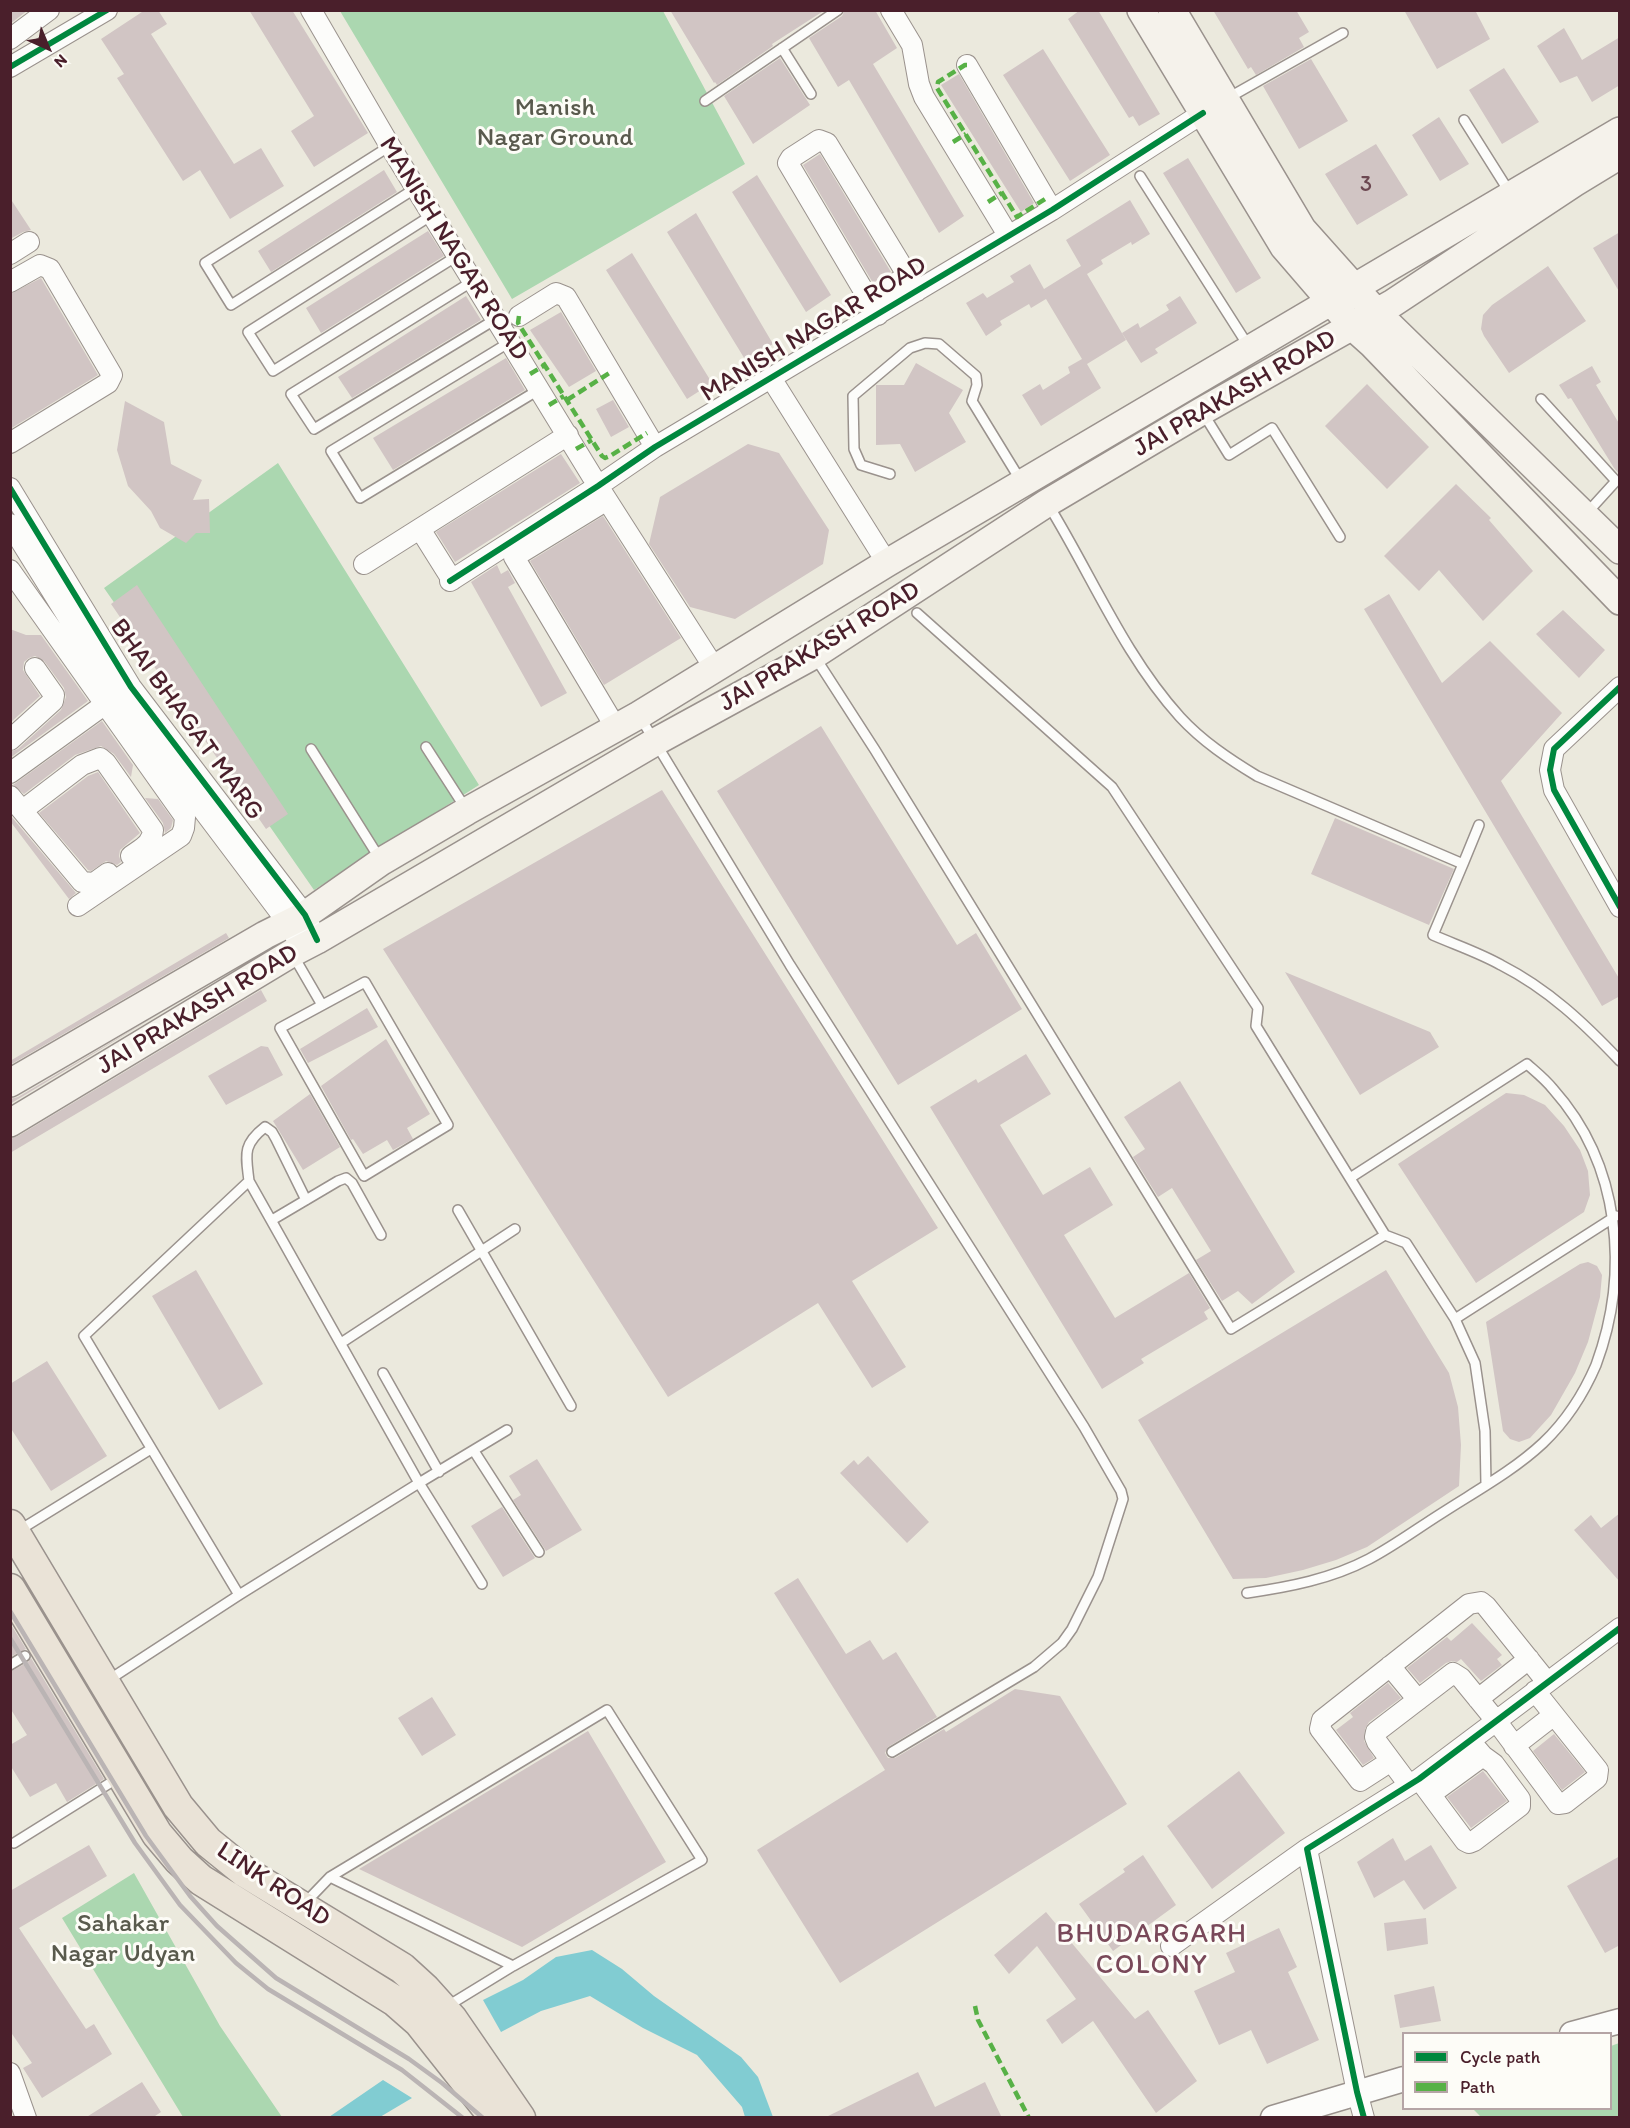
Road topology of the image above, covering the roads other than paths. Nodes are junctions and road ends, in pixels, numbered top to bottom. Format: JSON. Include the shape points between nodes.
{"nodes":[{"id":1,"x":49,"y":10,"type":"edge"},
{"id":2,"x":107,"y":10,"type":"edge"},
{"id":3,"x":311,"y":10,"type":"edge"},
{"id":4,"x":838,"y":10,"type":"edge"},
{"id":5,"x":891,"y":10,"type":"edge"},
{"id":6,"x":1141,"y":10,"type":"edge"},
{"id":7,"x":1172,"y":10,"type":"edge"},
{"id":8,"x":78,"y":17,"type":"edge"},
{"id":9,"x":1343,"y":33,"type":"dead end"},
{"id":10,"x":10,"y":39,"type":"edge"},
{"id":11,"x":782,"y":48,"type":"junction"},
{"id":12,"x":967,"y":65,"type":"dead end"},
{"id":13,"x":10,"y":67,"type":"edge"},
{"id":14,"x":811,"y":94,"type":"dead end"},
{"id":15,"x":705,"y":101,"type":"dead end"},
{"id":16,"x":1214,"y":106,"type":"junction"},
{"id":17,"x":1464,"y":120,"type":"dead end"},
{"id":18,"x":1620,"y":131,"type":"edge"},
{"id":19,"x":390,"y":146,"type":"junction"},
{"id":20,"x":1620,"y":155,"type":"edge"},
{"id":21,"x":1140,"y":176,"type":"dead end"},
{"id":22,"x":416,"y":188,"type":"junction"},
{"id":23,"x":1511,"y":195,"type":"junction"},
{"id":24,"x":1052,"y":210,"type":"junction"},
{"id":25,"x":432,"y":215,"type":"junction"},
{"id":26,"x":1008,"y":235,"type":"junction"},
{"id":27,"x":29,"y":242,"type":"dead end"},
{"id":28,"x":10,"y":254,"type":"edge"},
{"id":29,"x":457,"y":256,"type":"junction"},
{"id":30,"x":472,"y":281,"type":"junction"},
{"id":31,"x":10,"y":282,"type":"edge"},
{"id":32,"x":912,"y":284,"type":"junction"},
{"id":33,"x":1355,"y":287,"type":"junction"},
{"id":34,"x":1332,"y":302,"type":"junction"},
{"id":35,"x":873,"y":307,"type":"junction"},
{"id":36,"x":1377,"y":313,"type":"junction"},
{"id":37,"x":519,"y":316,"type":"dead end"},
{"id":38,"x":496,"y":319,"type":"junction"},
{"id":39,"x":1353,"y":327,"type":"junction"},
{"id":40,"x":511,"y":342,"type":"junction"},
{"id":41,"x":1250,"y":350,"type":"junction"},
{"id":42,"x":771,"y":378,"type":"junction"},
{"id":43,"x":540,"y":389,"type":"junction"},
{"id":44,"x":1541,"y":399,"type":"dead end"},
{"id":45,"x":1202,"y":411,"type":"junction"},
{"id":46,"x":567,"y":435,"type":"junction"},
{"id":47,"x":10,"y":443,"type":"edge"},
{"id":48,"x":656,"y":447,"type":"junction"},
{"id":49,"x":890,"y":474,"type":"dead end"},
{"id":50,"x":1023,"y":483,"type":"junction"},
{"id":51,"x":578,"y":491,"type":"dead end"},
{"id":52,"x":603,"y":493,"type":"junction"},
{"id":53,"x":13,"y":498,"type":"edge"},
{"id":54,"x":1047,"y":503,"type":"junction"},
{"id":55,"x":1584,"y":516,"type":"junction"},
{"id":56,"x":10,"y":524,"type":"edge"},
{"id":57,"x":530,"y":526,"type":"junction"},
{"id":58,"x":420,"y":528,"type":"junction"},
{"id":59,"x":1340,"y":537,"type":"dead end"},
{"id":60,"x":1620,"y":550,"type":"edge"},
{"id":61,"x":887,"y":563,"type":"junction"},
{"id":62,"x":364,"y":564,"type":"dead end"},
{"id":63,"x":10,"y":570,"type":"edge"},
{"id":64,"x":1620,"y":601,"type":"edge"},
{"id":65,"x":917,"y":613,"type":"dead end"},
{"id":66,"x":814,"y":655,"type":"junction"},
{"id":67,"x":35,"y":668,"type":"dead end"},
{"id":68,"x":715,"y":669,"type":"junction"},
{"id":69,"x":1620,"y":687,"type":"edge"},
{"id":70,"x":118,"y":695,"type":"junction"},
{"id":71,"x":628,"y":722,"type":"junction"},
{"id":72,"x":10,"y":740,"type":"edge"},
{"id":73,"x":656,"y":742,"type":"junction"},
{"id":74,"x":426,"y":747,"type":"dead end"},
{"id":75,"x":311,"y":749,"type":"dead end"},
{"id":76,"x":10,"y":773,"type":"edge"},
{"id":77,"x":17,"y":803,"type":"edge"},
{"id":78,"x":467,"y":811,"type":"junction"},
{"id":79,"x":1479,"y":825,"type":"dead end"},
{"id":80,"x":382,"y":861,"type":"junction"},
{"id":81,"x":1464,"y":864,"type":"junction"},
{"id":82,"x":78,"y":906,"type":"dead end"},
{"id":83,"x":1620,"y":907,"type":"edge"},
{"id":84,"x":297,"y":919,"type":"junction"},
{"id":85,"x":304,"y":947,"type":"junction"},
{"id":86,"x":322,"y":1005,"type":"junction"},
{"id":87,"x":1620,"y":1061,"type":"edge"},
{"id":88,"x":10,"y":1083,"type":"edge"},
{"id":89,"x":10,"y":1123,"type":"edge"},
{"id":90,"x":1350,"y":1178,"type":"junction"},
{"id":91,"x":249,"y":1181,"type":"junction"},
{"id":92,"x":306,"y":1200,"type":"junction"},
{"id":93,"x":458,"y":1210,"type":"dead end"},
{"id":94,"x":1616,"y":1216,"type":"junction"},
{"id":95,"x":272,"y":1221,"type":"junction"},
{"id":96,"x":516,"y":1229,"type":"dead end"},
{"id":97,"x":381,"y":1235,"type":"dead end"},
{"id":98,"x":1385,"y":1235,"type":"junction"},
{"id":99,"x":482,"y":1251,"type":"junction"},
{"id":100,"x":1455,"y":1319,"type":"junction"},
{"id":101,"x":341,"y":1343,"type":"junction"},
{"id":102,"x":383,"y":1372,"type":"dead end"},
{"id":103,"x":572,"y":1406,"type":"dead end"},
{"id":104,"x":507,"y":1430,"type":"dead end"},
{"id":105,"x":151,"y":1449,"type":"junction"},
{"id":106,"x":474,"y":1451,"type":"junction"},
{"id":107,"x":439,"y":1472,"type":"junction"},
{"id":108,"x":420,"y":1483,"type":"junction"},
{"id":109,"x":1486,"y":1485,"type":"junction"},
{"id":110,"x":13,"y":1529,"type":"edge"},
{"id":111,"x":539,"y":1552,"type":"dead end"},
{"id":112,"x":482,"y":1584,"type":"dead end"},
{"id":113,"x":10,"y":1589,"type":"edge"},
{"id":114,"x":1247,"y":1593,"type":"dead end"},
{"id":115,"x":239,"y":1595,"type":"junction"},
{"id":116,"x":1620,"y":1628,"type":"edge"},
{"id":117,"x":25,"y":1656,"type":"dead end"},
{"id":118,"x":1529,"y":1659,"type":"junction"},
{"id":119,"x":10,"y":1665,"type":"edge"},
{"id":120,"x":1390,"y":1666,"type":"junction"},
{"id":121,"x":105,"y":1682,"type":"junction"},
{"id":122,"x":1541,"y":1687,"type":"junction"},
{"id":123,"x":1478,"y":1699,"type":"junction"},
{"id":124,"x":1418,"y":1700,"type":"junction"},
{"id":125,"x":1554,"y":1715,"type":"junction"},
{"id":126,"x":1497,"y":1722,"type":"junction"},
{"id":127,"x":1514,"y":1746,"type":"junction"},
{"id":128,"x":1477,"y":1749,"type":"junction"},
{"id":129,"x":892,"y":1752,"type":"dead end"},
{"id":130,"x":1390,"y":1761,"type":"junction"},
{"id":131,"x":122,"y":1776,"type":"junction"},
{"id":132,"x":1420,"y":1786,"type":"junction"},
{"id":133,"x":14,"y":1844,"type":"dead end"},
{"id":134,"x":1307,"y":1849,"type":"junction"},
{"id":135,"x":330,"y":1877,"type":"junction"},
{"id":136,"x":302,"y":1907,"type":"junction"},
{"id":137,"x":1171,"y":1946,"type":"dead end"},
{"id":138,"x":513,"y":1966,"type":"junction"},
{"id":139,"x":444,"y":2008,"type":"junction"},
{"id":140,"x":1620,"y":2020,"type":"edge"},
{"id":141,"x":1579,"y":2032,"type":"edge"},
{"id":142,"x":10,"y":2073,"type":"edge"},
{"id":143,"x":1402,"y":2080,"type":"edge"},
{"id":144,"x":1357,"y":2092,"type":"junction"},
{"id":145,"x":26,"y":2118,"type":"edge"},
{"id":146,"x":495,"y":2118,"type":"edge"},
{"id":147,"x":520,"y":2118,"type":"edge"},
{"id":148,"x":1273,"y":2118,"type":"edge"},
{"id":149,"x":1364,"y":2118,"type":"edge"}],
"edges":[{"from":1,"to":10,"type":"street"},
{"from":2,"to":8,"type":"street"},
{"from":3,"to":19,"type":"street","name":"MANISH NAGAR ROAD"},
{"from":4,"to":11,"type":"lane"},
{"from":5,"to":26,"type":"street","via":[[912,45],[924,97]]},
{"from":6,"to":16,"type":"main road"},
{"from":7,"to":16,"type":"main road"},
{"from":8,"to":13,"type":"street"},
{"from":9,"to":16,"type":"lane"},
{"from":11,"to":14,"type":"lane"},
{"from":11,"to":15,"type":"lane"},
{"from":12,"to":24,"type":"street"},
{"from":16,"to":24,"type":"street","name":"MANISH NAGAR ROAD"},
{"from":16,"to":33,"type":"main road","via":[[1302,229]]},
{"from":16,"to":34,"type":"main road","via":[[1284,247]]},
{"from":17,"to":23,"type":"lane"},
{"from":18,"to":23,"type":"main road","name":"JAI PRAKASH ROAD"},
{"from":19,"to":22,"type":"street","name":"MANISH NAGAR ROAD"},
{"from":19,"to":22,"type":"lane","via":[[205,263],[231,305]]},
{"from":20,"to":36,"type":"main road","name":"JAI PRAKASH ROAD"},
{"from":21,"to":41,"type":"lane"},
{"from":22,"to":25,"type":"street","name":"MANISH NAGAR ROAD"},
{"from":23,"to":33,"type":"main road","name":"JAI PRAKASH ROAD"},
{"from":24,"to":26,"type":"street","name":"MANISH NAGAR ROAD"},
{"from":25,"to":29,"type":"street","name":"MANISH NAGAR ROAD"},
{"from":25,"to":29,"type":"lane","via":[[248,332],[273,371]]},
{"from":26,"to":32,"type":"street","name":"MANISH NAGAR ROAD"},
{"from":27,"to":28,"type":"street"},
{"from":29,"to":30,"type":"street","name":"MANISH NAGAR ROAD"},
{"from":30,"to":38,"type":"street","name":"MANISH NAGAR ROAD"},
{"from":30,"to":38,"type":"lane","via":[[291,394],[314,429]]},
{"from":31,"to":47,"type":"street","via":[[40,265],[50,269],[112,375],[108,383]]},
{"from":32,"to":35,"type":"street","name":"MANISH NAGAR ROAD"},
{"from":32,"to":35,"type":"street","via":[[827,143],[819,140],[788,163]]},
{"from":33,"to":34,"type":"main road","name":"JAI PRAKASH ROAD"},
{"from":33,"to":36,"type":"main road"},
{"from":34,"to":39,"type":"main road"},
{"from":34,"to":41,"type":"main road","name":"JAI PRAKASH ROAD"},
{"from":35,"to":42,"type":"street","name":"MANISH NAGAR ROAD"},
{"from":36,"to":39,"type":"main road","name":"JAI PRAKASH ROAD"},
{"from":36,"to":55,"type":"main road"},
{"from":37,"to":48,"type":"street","via":[[556,293],[566,297]]},
{"from":38,"to":40,"type":"street","name":"MANISH NAGAR ROAD"},
{"from":39,"to":45,"type":"main road","name":"JAI PRAKASH ROAD"},
{"from":39,"to":64,"type":"main road"},
{"from":40,"to":43,"type":"street","name":"MANISH NAGAR ROAD"},
{"from":40,"to":43,"type":"lane","via":[[331,451],[360,498]]},
{"from":41,"to":50,"type":"main road","name":"JAI PRAKASH ROAD"},
{"from":42,"to":48,"type":"street","name":"MANISH NAGAR ROAD"},
{"from":42,"to":61,"type":"street","name":"MANISH NAGAR ROAD"},
{"from":43,"to":46,"type":"street","name":"MANISH NAGAR ROAD"},
{"from":44,"to":55,"type":"lane","via":[[1616,481]]},
{"from":45,"to":54,"type":"main road","name":"JAI PRAKASH ROAD"},
{"from":45,"to":59,"type":"lane","via":[[1228,455],[1272,428]]},
{"from":46,"to":52,"type":"street","name":"MANISH NAGAR ROAD"},
{"from":46,"to":58,"type":"street"},
{"from":48,"to":52,"type":"street","name":"MANISH NAGAR ROAD"},
{"from":49,"to":50,"type":"lane","via":[[861,465],[854,449],[853,396],[910,348],[925,343],[939,344],[976,376],[972,401]]},
{"from":50,"to":61,"type":"main road","name":"JAI PRAKASH ROAD"},
{"from":51,"to":57,"type":"street"},
{"from":52,"to":57,"type":"street"},
{"from":52,"to":68,"type":"street","name":"MANISH NAGAR ROAD"},
{"from":52,"to":71,"type":"street","via":[[514,557]]},
{"from":53,"to":70,"type":"street","name":"BHAI BHAGAT MARG"},
{"from":54,"to":66,"type":"main road","name":"JAI PRAKASH ROAD"},
{"from":54,"to":81,"type":"lane","via":[[1137,660],[1181,718],[1201,737],[1257,776]]},
{"from":55,"to":60,"type":"main road"},
{"from":56,"to":70,"type":"street"},
{"from":57,"to":58,"type":"street","via":[[450,578]]},
{"from":58,"to":62,"type":"street"},
{"from":61,"to":68,"type":"main road","name":"JAI PRAKASH ROAD"},
{"from":63,"to":70,"type":"street"},
{"from":65,"to":90,"type":"lane","via":[[1112,787],[1258,1008],[1256,1026]]},
{"from":66,"to":73,"type":"main road","name":"JAI PRAKASH ROAD"},
{"from":66,"to":98,"type":"lane","via":[[1230,1329]]},
{"from":67,"to":72,"type":"street","via":[[54,695],[53,701]]},
{"from":68,"to":71,"type":"main road","name":"JAI PRAKASH ROAD"},
{"from":69,"to":83,"type":"street","via":[[1554,749],[1550,770],[1554,790]]},
{"from":70,"to":76,"type":"street"},
{"from":70,"to":82,"type":"street","via":[[185,818],[184,828],[181,836]]},
{"from":70,"to":84,"type":"street"},
{"from":71,"to":73,"type":"lane"},
{"from":71,"to":78,"type":"main road","name":"JAI PRAKASH ROAD"},
{"from":73,"to":85,"type":"main road","name":"JAI PRAKASH ROAD"},
{"from":73,"to":129,"type":"lane","via":[[790,965],[1084,1427],[1124,1499],[1098,1577],[1062,1643],[1034,1667]]},
{"from":74,"to":78,"type":"lane"},
{"from":75,"to":80,"type":"lane"},
{"from":77,"to":77,"type":"street","via":[[82,882],[88,884],[152,838],[153,830],[100,758]]},
{"from":78,"to":80,"type":"main road","name":"JAI PRAKASH ROAD"},
{"from":79,"to":81,"type":"lane"},
{"from":80,"to":84,"type":"main road","name":"JAI PRAKASH ROAD"},
{"from":81,"to":87,"type":"lane","via":[[1433,935],[1530,981],[1582,1022]]},
{"from":84,"to":85,"type":"street"},
{"from":84,"to":88,"type":"main road","name":"JAI PRAKASH ROAD"},
{"from":85,"to":86,"type":"lane"},
{"from":85,"to":89,"type":"main road","name":"JAI PRAKASH ROAD"},
{"from":86,"to":86,"type":"lane","via":[[280,1028],[364,1176],[448,1125],[365,982]]},
{"from":90,"to":94,"type":"lane","via":[[1527,1064],[1553,1088],[1590,1141]]},
{"from":90,"to":98,"type":"lane"},
{"from":91,"to":92,"type":"lane","via":[[245,1153],[248,1144],[265,1128],[276,1139]]},
{"from":91,"to":95,"type":"lane"},
{"from":91,"to":105,"type":"lane","via":[[84,1336]]},
{"from":92,"to":95,"type":"lane"},
{"from":92,"to":97,"type":"lane","via":[[346,1178]]},
{"from":93,"to":99,"type":"lane"},
{"from":94,"to":100,"type":"lane"},
{"from":94,"to":109,"type":"lane","via":[[1619,1276],[1612,1317],[1588,1383],[1543,1443]]},
{"from":95,"to":101,"type":"lane"},
{"from":96,"to":99,"type":"lane"},
{"from":98,"to":100,"type":"lane","via":[[1406,1243]]},
{"from":99,"to":101,"type":"lane"},
{"from":99,"to":103,"type":"lane"},
{"from":100,"to":109,"type":"lane","via":[[1475,1363],[1485,1431]]},
{"from":101,"to":108,"type":"lane"},
{"from":102,"to":107,"type":"lane"},
{"from":104,"to":106,"type":"lane"},
{"from":105,"to":110,"type":"lane"},
{"from":105,"to":115,"type":"lane"},
{"from":106,"to":107,"type":"lane"},
{"from":106,"to":111,"type":"lane"},
{"from":107,"to":108,"type":"lane"},
{"from":108,"to":112,"type":"lane"},
{"from":108,"to":115,"type":"lane"},
{"from":109,"to":114,"type":"lane","via":[[1369,1559],[1291,1587]]},
{"from":110,"to":121,"type":"main road","name":"LINK ROAD"},
{"from":113,"to":131,"type":"main road","name":"LINK ROAD"},
{"from":115,"to":121,"type":"lane"},
{"from":116,"to":122,"type":"street"},
{"from":117,"to":119,"type":"lane"},
{"from":118,"to":120,"type":"street","via":[[1486,1606],[1474,1602]]},
{"from":118,"to":122,"type":"street"},
{"from":118,"to":123,"type":"street"},
{"from":120,"to":124,"type":"street"},
{"from":120,"to":130,"type":"street","via":[[1319,1725],[1360,1781]]},
{"from":121,"to":136,"type":"main road","name":"LINK ROAD","via":[[178,1806],[208,1842],[245,1872]]},
{"from":122,"to":125,"type":"street"},
{"from":122,"to":126,"type":"street"},
{"from":123,"to":124,"type":"street","via":[[1453,1673]]},
{"from":123,"to":126,"type":"street"},
{"from":124,"to":130,"type":"street","via":[[1376,1732],[1374,1737]]},
{"from":125,"to":127,"type":"street"},
{"from":125,"to":127,"type":"street","via":[[1598,1770],[1597,1778],[1565,1803],[1558,1804]]},
{"from":126,"to":127,"type":"street"},
{"from":126,"to":128,"type":"street"},
{"from":128,"to":132,"type":"street"},
{"from":128,"to":132,"type":"street","via":[[1494,1764],[1521,1803],[1474,1841],[1465,1841]]},
{"from":130,"to":132,"type":"street"},
{"from":131,"to":133,"type":"lane"},
{"from":131,"to":146,"type":"main road","name":"LINK ROAD","via":[[157,1834],[179,1860],[220,1893],[395,2001],[418,2022]]},
{"from":132,"to":134,"type":"street"},
{"from":134,"to":137,"type":"street"},
{"from":134,"to":144,"type":"street"},
{"from":135,"to":136,"type":"lane"},
{"from":135,"to":138,"type":"lane"},
{"from":135,"to":138,"type":"lane","via":[[607,1710],[702,1860]]},
{"from":136,"to":139,"type":"main road","name":"LINK ROAD","via":[[402,1968]]},
{"from":138,"to":139,"type":"lane"},
{"from":139,"to":147,"type":"main road","name":"LINK ROAD"},
{"from":140,"to":141,"type":"street"},
{"from":142,"to":145,"type":"street"},
{"from":143,"to":144,"type":"street"},
{"from":144,"to":148,"type":"street"},
{"from":144,"to":149,"type":"street"}]}
